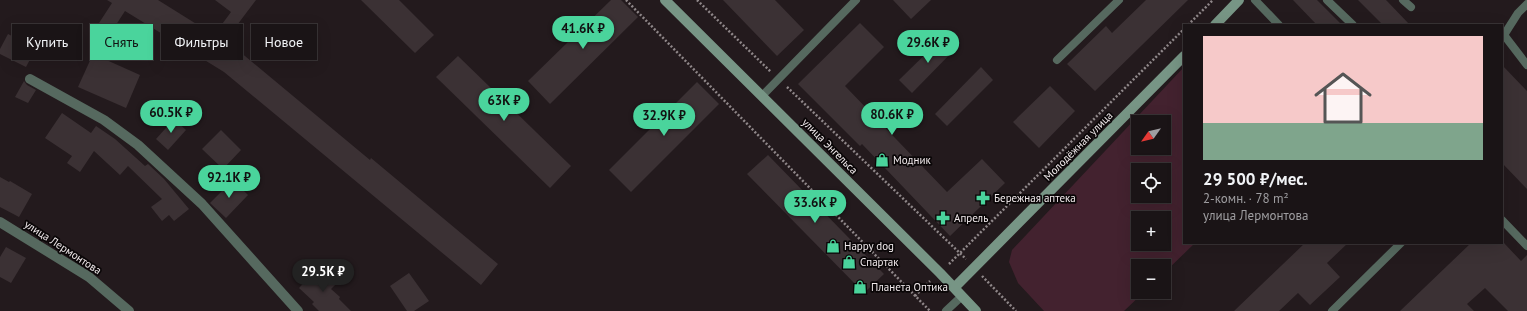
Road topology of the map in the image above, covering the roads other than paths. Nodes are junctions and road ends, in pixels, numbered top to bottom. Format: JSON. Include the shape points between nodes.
{"nodes":[{"id":1,"x":665,"y":0,"type":"edge"},
{"id":2,"x":856,"y":0,"type":"edge"},
{"id":3,"x":1119,"y":0,"type":"edge"},
{"id":4,"x":1240,"y":0,"type":"edge"},
{"id":5,"x":1255,"y":0,"type":"edge"},
{"id":6,"x":1327,"y":0,"type":"edge"},
{"id":7,"x":1403,"y":0,"type":"edge"},
{"id":8,"x":1527,"y":4,"type":"edge"},
{"id":9,"x":1411,"y":7,"type":"dead end"},
{"id":10,"x":1216,"y":24,"type":"edge"},
{"id":11,"x":1278,"y":24,"type":"edge"},
{"id":12,"x":1352,"y":24,"type":"edge"},
{"id":13,"x":1183,"y":57,"type":"edge"},
{"id":14,"x":1057,"y":60,"type":"dead end"},
{"id":15,"x":1527,"y":65,"type":"edge"},
{"id":16,"x":30,"y":78,"type":"dead end"},
{"id":17,"x":762,"y":96,"type":"junction"},
{"id":18,"x":1503,"y":221,"type":"edge"},
{"id":19,"x":0,"y":222,"type":"edge"},
{"id":20,"x":1400,"y":244,"type":"edge"},
{"id":21,"x":1527,"y":246,"type":"edge"},
{"id":22,"x":955,"y":288,"type":"junction"},
{"id":23,"x":962,"y":296,"type":"junction"},
{"id":24,"x":129,"y":311,"type":"edge"},
{"id":25,"x":298,"y":311,"type":"edge"},
{"id":26,"x":946,"y":311,"type":"edge"},
{"id":27,"x":976,"y":311,"type":"edge"},
{"id":28,"x":1332,"y":311,"type":"edge"}],
"edges":[{"from":1,"to":17,"type":"main road","name":"улица Энгельса"},
{"from":2,"to":17,"type":"lane"},
{"from":3,"to":14,"type":"lane"},
{"from":4,"to":10,"type":"main road"},
{"from":5,"to":11,"type":"lane"},
{"from":6,"to":12,"type":"lane"},
{"from":7,"to":9,"type":"lane"},
{"from":8,"to":15,"type":"lane","via":[[1504,35]]},
{"from":13,"to":22,"type":"main road","name":"Молодёжная улица"},
{"from":16,"to":25,"type":"street","via":[[104,120],[138,145],[202,204]]},
{"from":17,"to":22,"type":"main road","name":"улица Энгельса"},
{"from":18,"to":21,"type":"lane"},
{"from":19,"to":24,"type":"street","name":"улица Лермонтова","via":[[89,277]]},
{"from":20,"to":28,"type":"lane"},
{"from":22,"to":23,"type":"main road","name":"улица Энгельса"},
{"from":23,"to":26,"type":"lane"},
{"from":23,"to":27,"type":"main road","name":"улица Энгельса"}]}
